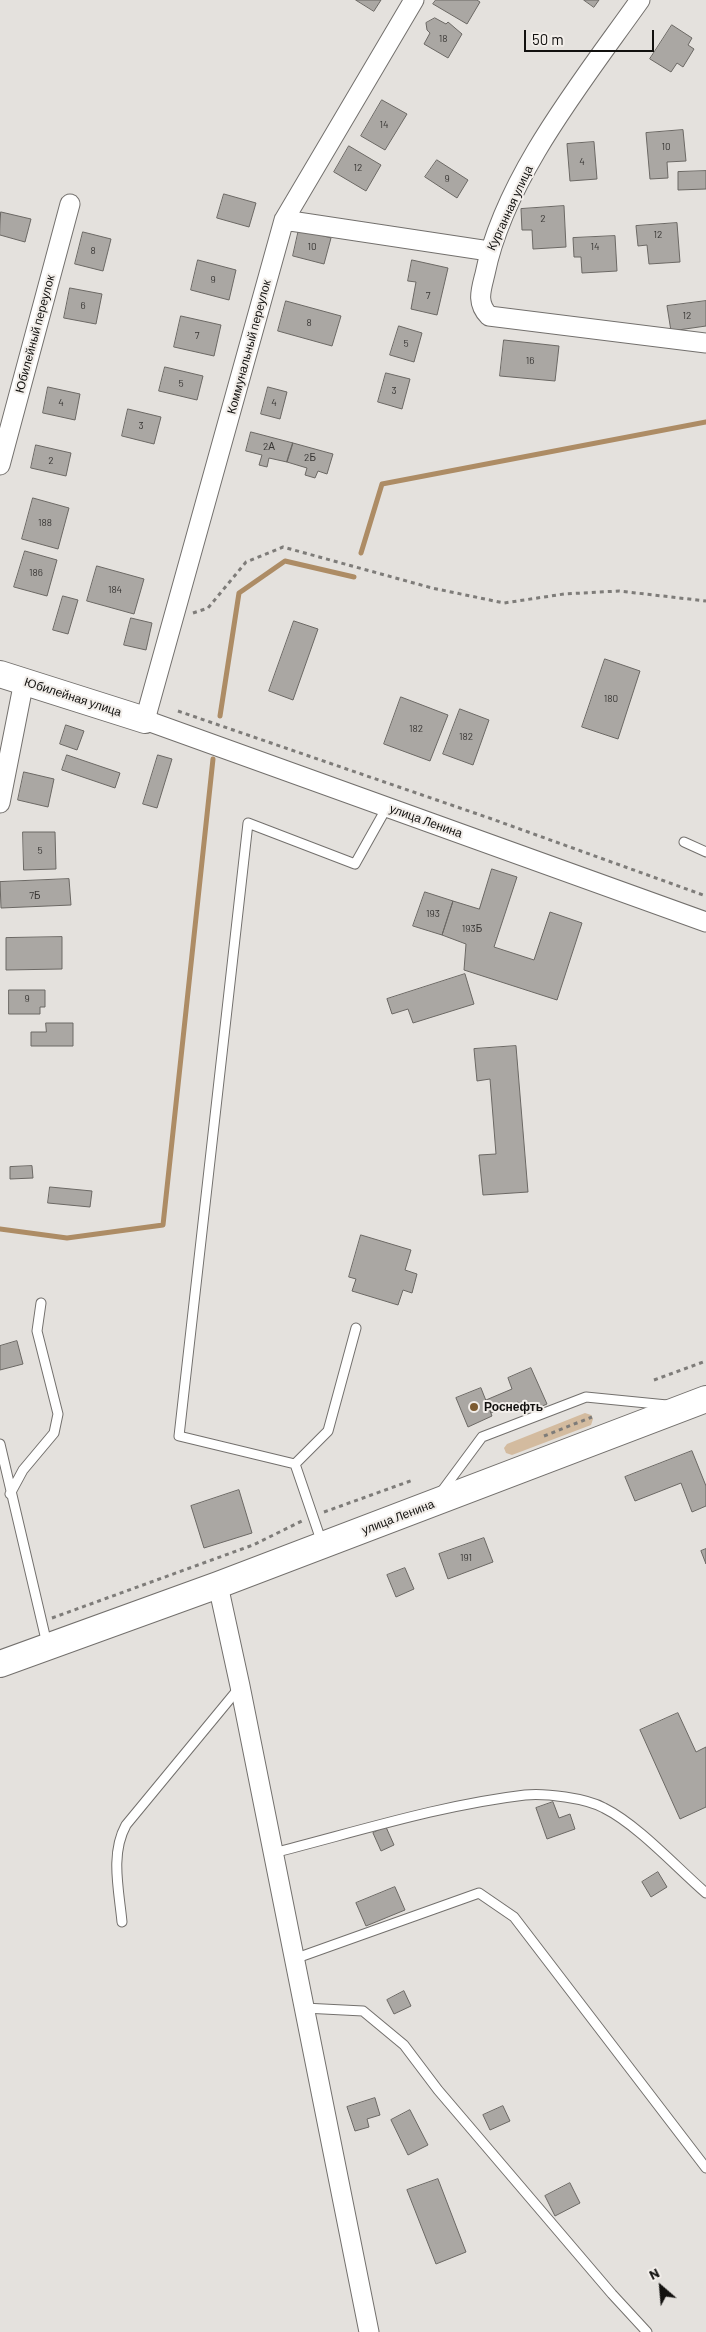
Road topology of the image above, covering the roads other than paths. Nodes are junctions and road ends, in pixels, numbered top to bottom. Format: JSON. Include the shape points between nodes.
{"nodes":[{"id":1,"x":414,"y":0,"type":"edge"},
{"id":2,"x":640,"y":0,"type":"edge"},
{"id":3,"x":70,"y":204,"type":"dead end"},
{"id":4,"x":284,"y":220,"type":"junction"},
{"id":5,"x":489,"y":251,"type":"junction"},
{"id":6,"x":706,"y":343,"type":"edge"},
{"id":7,"x":1,"y":455,"type":"edge"},
{"id":8,"x":12,"y":678,"type":"edge"},
{"id":9,"x":148,"y":711,"type":"junction"},
{"id":10,"x":0,"y":804,"type":"edge"},
{"id":11,"x":386,"y":807,"type":"junction"},
{"id":12,"x":684,"y":842,"type":"dead end"},
{"id":13,"x":706,"y":852,"type":"edge"},
{"id":14,"x":706,"y":922,"type":"edge"},
{"id":15,"x":41,"y":1303,"type":"dead end"},
{"id":16,"x":356,"y":1328,"type":"dead end"},
{"id":17,"x":695,"y":1403,"type":"edge"},
{"id":18,"x":0,"y":1444,"type":"edge"},
{"id":19,"x":295,"y":1464,"type":"junction"},
{"id":20,"x":10,"y":1494,"type":"junction"},
{"id":21,"x":434,"y":1503,"type":"junction"},
{"id":22,"x":323,"y":1545,"type":"junction"},
{"id":23,"x":218,"y":1585,"type":"junction"},
{"id":24,"x":48,"y":1647,"type":"junction"},
{"id":25,"x":0,"y":1664,"type":"edge"},
{"id":26,"x":240,"y":1686,"type":"junction"},
{"id":27,"x":273,"y":1853,"type":"junction"},
{"id":28,"x":706,"y":1893,"type":"edge"},
{"id":29,"x":122,"y":1922,"type":"dead end"},
{"id":30,"x":294,"y":1959,"type":"junction"},
{"id":31,"x":304,"y":2008,"type":"junction"},
{"id":32,"x":706,"y":2168,"type":"edge"},
{"id":33,"x":369,"y":2332,"type":"edge"},
{"id":34,"x":647,"y":2332,"type":"edge"}],
"edges":[{"from":1,"to":4,"type":"street","name":"Коммунальный переулок"},
{"from":2,"to":5,"type":"street","name":"Курганная улица","via":[[560,113],[507,208]]},
{"from":3,"to":7,"type":"street","name":"Юбилейный переулок"},
{"from":4,"to":5,"type":"street"},
{"from":4,"to":9,"type":"street","name":"Коммунальный переулок"},
{"from":5,"to":6,"type":"street","name":"Курганная улица","via":[[480,299],[482,309],[489,316]]},
{"from":8,"to":9,"type":"main road","name":"Юбилейная улица"},
{"from":8,"to":10,"type":"street"},
{"from":9,"to":11,"type":"street","name":"улица Ленина"},
{"from":11,"to":14,"type":"street","name":"улица Ленина"},
{"from":11,"to":19,"type":"lane","via":[[355,864],[248,823],[179,1436]]},
{"from":12,"to":13,"type":"lane"},
{"from":15,"to":20,"type":"lane","via":[[37,1331],[58,1414],[54,1433],[23,1470]]},
{"from":16,"to":19,"type":"lane","via":[[328,1431]]},
{"from":17,"to":21,"type":"main road","name":"улица Ленина"},
{"from":17,"to":21,"type":"lane","via":[[586,1397],[499,1430],[482,1437]]},
{"from":18,"to":20,"type":"lane"},
{"from":19,"to":22,"type":"lane"},
{"from":20,"to":24,"type":"lane"},
{"from":21,"to":22,"type":"main road","name":"улица Ленина"},
{"from":22,"to":23,"type":"main road","name":"улица Ленина"},
{"from":23,"to":24,"type":"main road","name":"улица Ленина"},
{"from":23,"to":26,"type":"street"},
{"from":24,"to":25,"type":"main road","name":"улица Ленина"},
{"from":26,"to":27,"type":"street"},
{"from":26,"to":29,"type":"lane","via":[[118,1838],[116,1856]]},
{"from":27,"to":28,"type":"lane","via":[[430,1812],[527,1794],[578,1799],[603,1807],[632,1827]]},
{"from":27,"to":30,"type":"street"},
{"from":30,"to":31,"type":"street"},
{"from":30,"to":32,"type":"lane","via":[[479,1893],[514,1918]]},
{"from":31,"to":33,"type":"street"},
{"from":31,"to":34,"type":"lane","via":[[363,2011],[404,2046],[438,2090]]}]}
